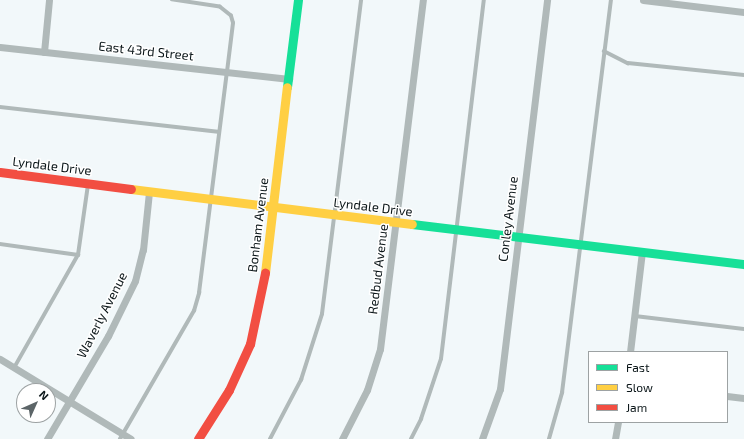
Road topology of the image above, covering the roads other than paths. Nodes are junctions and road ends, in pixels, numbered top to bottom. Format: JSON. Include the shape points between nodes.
{"nodes":[{"id":1,"x":49,"y":0,"type":"edge"},
{"id":2,"x":173,"y":0,"type":"edge"},
{"id":3,"x":298,"y":0,"type":"edge"},
{"id":4,"x":361,"y":0,"type":"edge"},
{"id":5,"x":423,"y":0,"type":"edge"},
{"id":6,"x":484,"y":0,"type":"edge"},
{"id":7,"x":547,"y":0,"type":"edge"},
{"id":8,"x":611,"y":0,"type":"edge"},
{"id":9,"x":644,"y":0,"type":"edge"},
{"id":10,"x":744,"y":12,"type":"edge"},
{"id":11,"x":0,"y":47,"type":"edge"},
{"id":12,"x":604,"y":51,"type":"junction"},
{"id":13,"x":44,"y":52,"type":"junction"},
{"id":14,"x":227,"y":72,"type":"junction"},
{"id":15,"x":744,"y":75,"type":"edge"},
{"id":16,"x":289,"y":79,"type":"junction"},
{"id":17,"x":0,"y":107,"type":"edge"},
{"id":18,"x":218,"y":132,"type":"junction"},
{"id":19,"x":0,"y":172,"type":"edge"},
{"id":20,"x":88,"y":184,"type":"junction"},
{"id":21,"x":149,"y":192,"type":"junction"},
{"id":22,"x":210,"y":200,"type":"junction"},
{"id":23,"x":273,"y":208,"type":"junction"},
{"id":24,"x":334,"y":215,"type":"junction"},
{"id":25,"x":396,"y":223,"type":"junction"},
{"id":26,"x":454,"y":230,"type":"junction"},
{"id":27,"x":518,"y":237,"type":"junction"},
{"id":28,"x":0,"y":244,"type":"edge"},
{"id":29,"x":579,"y":244,"type":"junction"},
{"id":30,"x":642,"y":252,"type":"junction"},
{"id":31,"x":78,"y":255,"type":"junction"},
{"id":32,"x":744,"y":264,"type":"edge"},
{"id":33,"x":635,"y":316,"type":"junction"},
{"id":34,"x":744,"y":330,"type":"edge"},
{"id":35,"x":630,"y":351,"type":"edge"},
{"id":36,"x":0,"y":359,"type":"edge"},
{"id":37,"x":14,"y":368,"type":"junction"},
{"id":38,"x":728,"y":396,"type":"edge"},
{"id":39,"x":744,"y":398,"type":"edge"},
{"id":40,"x":69,"y":402,"type":"junction"},
{"id":41,"x":618,"y":423,"type":"edge"},
{"id":42,"x":121,"y":436,"type":"edge"},
{"id":43,"x":47,"y":439,"type":"edge"},
{"id":44,"x":131,"y":439,"type":"edge"},
{"id":45,"x":198,"y":439,"type":"edge"},
{"id":46,"x":270,"y":439,"type":"edge"},
{"id":47,"x":342,"y":439,"type":"edge"},
{"id":48,"x":411,"y":439,"type":"edge"},
{"id":49,"x":482,"y":439,"type":"edge"},
{"id":50,"x":549,"y":439,"type":"edge"},
{"id":51,"x":615,"y":439,"type":"edge"}],
"edges":[{"from":1,"to":13,"type":"street"},
{"from":2,"to":14,"type":"lane","via":[[211,5],[228,12],[233,23]]},
{"from":3,"to":16,"type":"street","name":"Bonham Avenue"},
{"from":4,"to":24,"type":"lane"},
{"from":5,"to":25,"type":"street","name":"Redbud Avenue"},
{"from":6,"to":26,"type":"lane"},
{"from":7,"to":27,"type":"street","name":"Conley Avenue"},
{"from":8,"to":12,"type":"lane"},
{"from":9,"to":10,"type":"street"},
{"from":11,"to":13,"type":"street","name":"East 43rd Street"},
{"from":12,"to":15,"type":"lane","via":[[628,63]]},
{"from":12,"to":29,"type":"lane"},
{"from":13,"to":14,"type":"street","name":"East 43rd Street"},
{"from":14,"to":16,"type":"street","name":"East 43rd Street"},
{"from":14,"to":18,"type":"lane"},
{"from":16,"to":23,"type":"street","name":"Bonham Avenue"},
{"from":17,"to":18,"type":"lane"},
{"from":18,"to":22,"type":"lane"},
{"from":19,"to":20,"type":"street","name":"Lyndale Drive"},
{"from":20,"to":21,"type":"street","name":"Lyndale Drive"},
{"from":20,"to":31,"type":"lane"},
{"from":21,"to":22,"type":"street","name":"Lyndale Drive"},
{"from":21,"to":40,"type":"street","name":"Waverly Avenue","via":[[143,250],[135,280],[108,336]]},
{"from":22,"to":23,"type":"street","name":"Lyndale Drive"},
{"from":22,"to":42,"type":"lane","via":[[199,293],[194,311]]},
{"from":23,"to":24,"type":"street","name":"Lyndale Drive"},
{"from":23,"to":45,"type":"street","name":"Bonham Avenue","via":[[262,296],[250,344],[229,390]]},
{"from":24,"to":25,"type":"street","name":"Lyndale Drive"},
{"from":24,"to":46,"type":"lane","via":[[322,314],[316,340],[301,380]]},
{"from":25,"to":26,"type":"street","name":"Lyndale Drive"},
{"from":25,"to":47,"type":"street","name":"Redbud Avenue","via":[[380,349],[367,390]]},
{"from":26,"to":27,"type":"street","name":"Lyndale Drive"},
{"from":26,"to":48,"type":"lane","via":[[441,359],[421,420]]},
{"from":27,"to":29,"type":"street","name":"Lyndale Drive"},
{"from":27,"to":49,"type":"street","name":"Conley Avenue","via":[[500,389]]},
{"from":28,"to":31,"type":"lane"},
{"from":29,"to":30,"type":"street","name":"Lyndale Drive"},
{"from":29,"to":50,"type":"lane","via":[[562,393]]},
{"from":30,"to":32,"type":"street","name":"Lyndale Drive"},
{"from":30,"to":33,"type":"street"},
{"from":31,"to":37,"type":"lane"},
{"from":33,"to":34,"type":"lane"},
{"from":33,"to":35,"type":"street"},
{"from":36,"to":37,"type":"street"},
{"from":37,"to":40,"type":"street"},
{"from":38,"to":39,"type":"street"},
{"from":40,"to":42,"type":"street"},
{"from":40,"to":43,"type":"street","name":"Waverly Avenue"},
{"from":41,"to":51,"type":"street"},
{"from":42,"to":44,"type":"street"}]}
